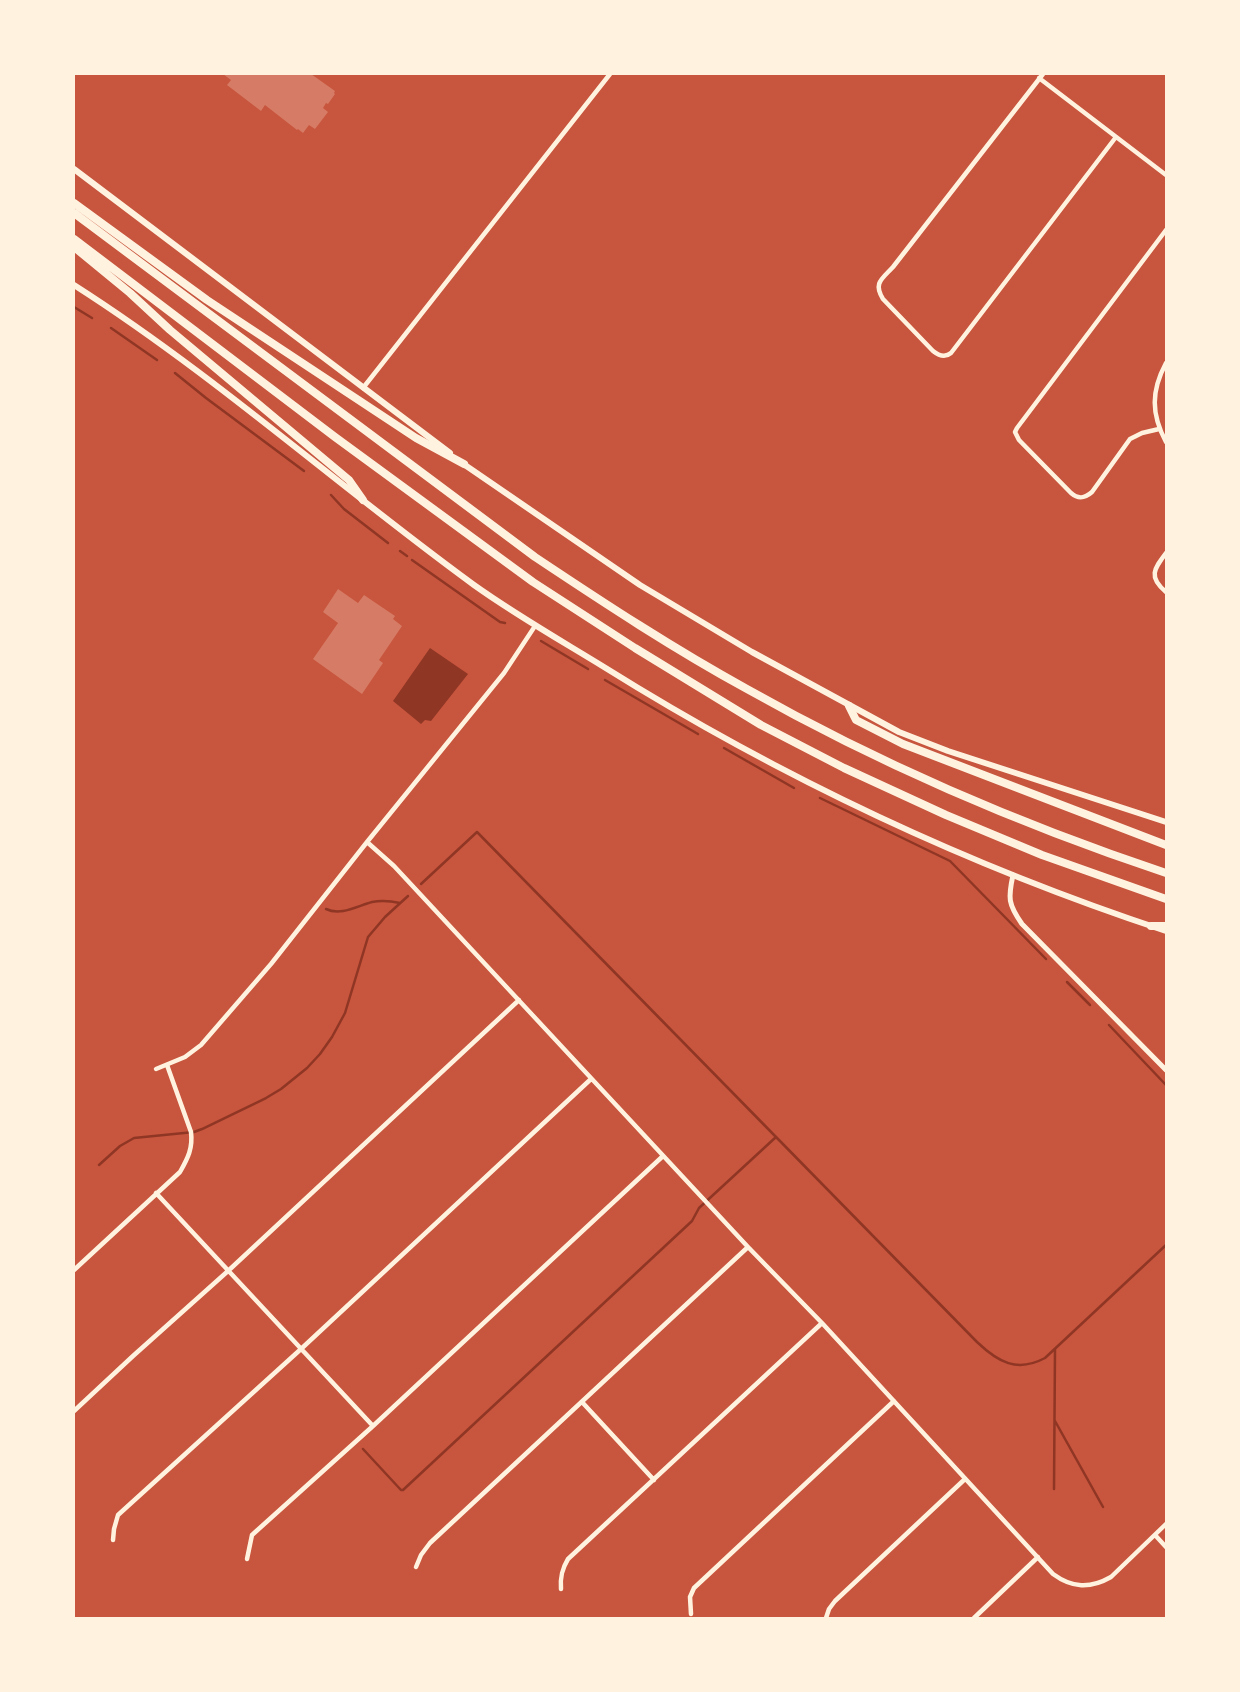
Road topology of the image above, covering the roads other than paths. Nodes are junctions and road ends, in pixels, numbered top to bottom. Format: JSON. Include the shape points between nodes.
{"nodes":[{"id":1,"x":610,"y":74,"type":"edge"},
{"id":2,"x":1041,"y":76,"type":"edge"},
{"id":3,"x":1116,"y":137,"type":"junction"},
{"id":4,"x":74,"y":169,"type":"edge"},
{"id":5,"x":1166,"y":175,"type":"edge"},
{"id":6,"x":74,"y":203,"type":"edge"},
{"id":7,"x":74,"y":213,"type":"edge"},
{"id":8,"x":1166,"y":230,"type":"edge"},
{"id":9,"x":74,"y":240,"type":"edge"},
{"id":10,"x":74,"y":247,"type":"edge"},
{"id":11,"x":74,"y":285,"type":"edge"},
{"id":12,"x":1166,"y":363,"type":"edge"},
{"id":13,"x":363,"y":388,"type":"junction"},
{"id":14,"x":1159,"y":429,"type":"junction"},
{"id":15,"x":1166,"y":442,"type":"edge"},
{"id":16,"x":464,"y":464,"type":"junction"},
{"id":17,"x":363,"y":500,"type":"junction"},
{"id":18,"x":1166,"y":553,"type":"edge"},
{"id":19,"x":1166,"y":592,"type":"edge"},
{"id":20,"x":535,"y":626,"type":"junction"},
{"id":21,"x":850,"y":706,"type":"junction"},
{"id":22,"x":1166,"y":822,"type":"edge"},
{"id":23,"x":366,"y":842,"type":"junction"},
{"id":24,"x":1166,"y":845,"type":"edge"},
{"id":25,"x":1166,"y":873,"type":"edge"},
{"id":26,"x":1012,"y":875,"type":"junction"},
{"id":27,"x":1166,"y":899,"type":"edge"},
{"id":28,"x":1151,"y":926,"type":"junction"},
{"id":29,"x":1166,"y":926,"type":"edge"},
{"id":30,"x":1166,"y":931,"type":"edge"},
{"id":31,"x":519,"y":1000,"type":"junction"},
{"id":32,"x":167,"y":1065,"type":"junction"},
{"id":33,"x":156,"y":1069,"type":"dead end"},
{"id":34,"x":1166,"y":1070,"type":"edge"},
{"id":35,"x":591,"y":1079,"type":"junction"},
{"id":36,"x":663,"y":1156,"type":"junction"},
{"id":37,"x":156,"y":1193,"type":"junction"},
{"id":38,"x":748,"y":1247,"type":"junction"},
{"id":39,"x":74,"y":1270,"type":"edge"},
{"id":40,"x":228,"y":1271,"type":"junction"},
{"id":41,"x":822,"y":1323,"type":"junction"},
{"id":42,"x":301,"y":1349,"type":"junction"},
{"id":43,"x":582,"y":1402,"type":"junction"},
{"id":44,"x":894,"y":1402,"type":"junction"},
{"id":45,"x":74,"y":1411,"type":"edge"},
{"id":46,"x":373,"y":1426,"type":"junction"},
{"id":47,"x":966,"y":1479,"type":"junction"},
{"id":48,"x":654,"y":1480,"type":"junction"},
{"id":49,"x":1166,"y":1524,"type":"edge"},
{"id":50,"x":1155,"y":1535,"type":"junction"},
{"id":51,"x":113,"y":1540,"type":"dead end"},
{"id":52,"x":1166,"y":1547,"type":"edge"},
{"id":53,"x":1038,"y":1558,"type":"junction"},
{"id":54,"x":247,"y":1560,"type":"dead end"},
{"id":55,"x":416,"y":1567,"type":"dead end"},
{"id":56,"x":561,"y":1589,"type":"dead end"},
{"id":57,"x":691,"y":1614,"type":"dead end"},
{"id":58,"x":826,"y":1618,"type":"edge"},
{"id":59,"x":974,"y":1618,"type":"edge"}],
"edges":[{"from":1,"to":13,"type":"street"},
{"from":2,"to":3,"type":"street"},
{"from":2,"to":3,"type":"street","via":[[879,284],[883,299],[937,354],[950,353]]},
{"from":3,"to":5,"type":"street"},
{"from":4,"to":13,"type":"main road"},
{"from":6,"to":16,"type":"highway","via":[[207,300],[401,428]]},
{"from":7,"to":25,"type":"highway","via":[[527,552],[694,659],[832,734],[955,792]]},
{"from":8,"to":14,"type":"street","via":[[1015,432],[1070,493],[1081,498],[1092,492],[1130,439]]},
{"from":9,"to":27,"type":"highway","via":[[533,582],[761,725],[946,815],[1049,858]]},
{"from":10,"to":17,"type":"highway","via":[[349,480]]},
{"from":11,"to":17,"type":"main road","via":[[131,322],[223,390]]},
{"from":12,"to":14,"type":"street","via":[[1154,400]]},
{"from":13,"to":16,"type":"main road"},
{"from":14,"to":15,"type":"street"},
{"from":16,"to":21,"type":"main road","via":[[640,585]]},
{"from":17,"to":20,"type":"main road","via":[[476,586]]},
{"from":18,"to":19,"type":"street","via":[[1154,572],[1154,578]]},
{"from":20,"to":23,"type":"street","via":[[504,673]]},
{"from":20,"to":26,"type":"main road","via":[[681,714],[774,765],[838,798]]},
{"from":21,"to":22,"type":"main road","via":[[899,732],[948,751]]},
{"from":21,"to":24,"type":"highway","via":[[856,720],[904,744]]},
{"from":23,"to":31,"type":"street","via":[[394,866]]},
{"from":23,"to":32,"type":"street","via":[[271,964],[201,1045]]},
{"from":26,"to":28,"type":"main road"},
{"from":26,"to":34,"type":"street","via":[[1008,895],[1011,908],[1022,924]]},
{"from":28,"to":29,"type":"highway"},
{"from":28,"to":30,"type":"main road"},
{"from":31,"to":35,"type":"street"},
{"from":31,"to":40,"type":"street"},
{"from":32,"to":33,"type":"street"},
{"from":32,"to":37,"type":"street","via":[[192,1139],[189,1158],[180,1172]]},
{"from":35,"to":36,"type":"street"},
{"from":35,"to":42,"type":"street"},
{"from":36,"to":38,"type":"street"},
{"from":36,"to":46,"type":"street"},
{"from":37,"to":39,"type":"street"},
{"from":37,"to":40,"type":"street"},
{"from":38,"to":41,"type":"street"},
{"from":38,"to":43,"type":"street"},
{"from":40,"to":42,"type":"street"},
{"from":40,"to":45,"type":"street"},
{"from":41,"to":44,"type":"street"},
{"from":41,"to":48,"type":"street"},
{"from":42,"to":46,"type":"street"},
{"from":42,"to":51,"type":"street","via":[[118,1515]]},
{"from":43,"to":48,"type":"street"},
{"from":43,"to":55,"type":"street","via":[[430,1543]]},
{"from":44,"to":47,"type":"street"},
{"from":44,"to":57,"type":"street","via":[[694,1588],[690,1597]]},
{"from":46,"to":54,"type":"street","via":[[252,1535]]},
{"from":47,"to":53,"type":"street"},
{"from":47,"to":58,"type":"street","via":[[836,1601]]},
{"from":48,"to":56,"type":"street","via":[[568,1559],[562,1570]]},
{"from":49,"to":50,"type":"street"},
{"from":50,"to":52,"type":"street"},
{"from":50,"to":53,"type":"street","via":[[1102,1582],[1086,1585],[1065,1582]]},
{"from":53,"to":59,"type":"street"}]}
